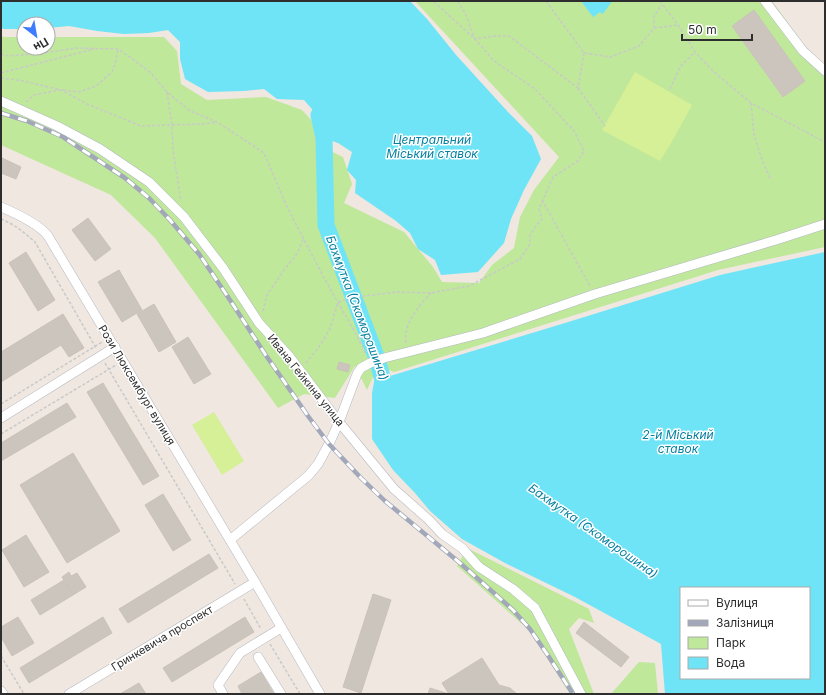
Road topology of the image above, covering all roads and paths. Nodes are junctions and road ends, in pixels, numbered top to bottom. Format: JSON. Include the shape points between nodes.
{"nodes":[{"id":1,"x":433,"y":1,"type":"edge"},
{"id":2,"x":458,"y":1,"type":"edge"},
{"id":3,"x":546,"y":1,"type":"edge"},
{"id":4,"x":660,"y":1,"type":"edge"},
{"id":5,"x":765,"y":1,"type":"edge"},
{"id":6,"x":662,"y":4,"type":"junction"},
{"id":7,"x":678,"y":25,"type":"junction"},
{"id":8,"x":654,"y":28,"type":"junction"},
{"id":9,"x":475,"y":39,"type":"junction"},
{"id":10,"x":96,"y":48,"type":"junction"},
{"id":11,"x":118,"y":49,"type":"junction"},
{"id":12,"x":695,"y":52,"type":"junction"},
{"id":13,"x":584,"y":53,"type":"junction"},
{"id":14,"x":1,"y":54,"type":"edge"},
{"id":15,"x":825,"y":71,"type":"edge"},
{"id":16,"x":1,"y":73,"type":"edge"},
{"id":17,"x":1,"y":78,"type":"edge"},
{"id":18,"x":578,"y":88,"type":"junction"},
{"id":19,"x":670,"y":89,"type":"dead end"},
{"id":20,"x":61,"y":90,"type":"junction"},
{"id":21,"x":167,"y":92,"type":"junction"},
{"id":22,"x":1,"y":101,"type":"edge"},
{"id":23,"x":751,"y":103,"type":"junction"},
{"id":24,"x":19,"y":109,"type":"junction"},
{"id":25,"x":217,"y":122,"type":"junction"},
{"id":26,"x":172,"y":125,"type":"junction"},
{"id":27,"x":605,"y":126,"type":"dead end"},
{"id":28,"x":825,"y":142,"type":"edge"},
{"id":29,"x":771,"y":180,"type":"dead end"},
{"id":30,"x":542,"y":200,"type":"junction"},
{"id":31,"x":181,"y":202,"type":"dead end"},
{"id":32,"x":1,"y":207,"type":"edge"},
{"id":33,"x":1,"y":219,"type":"edge"},
{"id":34,"x":825,"y":224,"type":"edge"},
{"id":35,"x":304,"y":237,"type":"junction"},
{"id":36,"x":431,"y":293,"type":"junction"},
{"id":37,"x":594,"y":294,"type":"junction"},
{"id":38,"x":338,"y":302,"type":"junction"},
{"id":39,"x":260,"y":323,"type":"junction"},
{"id":40,"x":109,"y":338,"type":"junction"},
{"id":41,"x":95,"y":346,"type":"junction"},
{"id":42,"x":115,"y":347,"type":"junction"},
{"id":43,"x":407,"y":352,"type":"junction"},
{"id":44,"x":101,"y":356,"type":"junction"},
{"id":45,"x":122,"y":360,"type":"junction"},
{"id":46,"x":370,"y":363,"type":"junction"},
{"id":47,"x":109,"y":369,"type":"junction"},
{"id":48,"x":299,"y":370,"type":"junction"},
{"id":49,"x":1,"y":404,"type":"edge"},
{"id":50,"x":1,"y":418,"type":"edge"},
{"id":51,"x":339,"y":422,"type":"junction"},
{"id":52,"x":1,"y":434,"type":"edge"},
{"id":53,"x":230,"y":540,"type":"junction"},
{"id":54,"x":255,"y":582,"type":"junction"},
{"id":55,"x":239,"y":592,"type":"junction"},
{"id":56,"x":281,"y":628,"type":"junction"},
{"id":57,"x":266,"y":637,"type":"junction"},
{"id":58,"x":1,"y":656,"type":"edge"},
{"id":59,"x":258,"y":657,"type":"dead end"},
{"id":60,"x":1,"y":691,"type":"edge"},
{"id":61,"x":3,"y":694,"type":"edge"},
{"id":62,"x":24,"y":694,"type":"edge"},
{"id":63,"x":69,"y":694,"type":"edge"},
{"id":64,"x":224,"y":694,"type":"edge"},
{"id":65,"x":281,"y":694,"type":"edge"},
{"id":66,"x":300,"y":694,"type":"edge"},
{"id":67,"x":320,"y":694,"type":"edge"},
{"id":68,"x":581,"y":694,"type":"edge"}],
"edges":[{"from":1,"to":9,"type":"path"},
{"from":2,"to":9,"type":"path"},
{"from":3,"to":13,"type":"path"},
{"from":4,"to":6,"type":"path"},
{"from":5,"to":15,"type":"street","via":[[803,51]]},
{"from":6,"to":7,"type":"path"},
{"from":6,"to":8,"type":"path","via":[[654,16]]},
{"from":7,"to":8,"type":"path"},
{"from":7,"to":12,"type":"path"},
{"from":8,"to":13,"type":"path","via":[[639,46],[610,57]]},
{"from":9,"to":18,"type":"path","via":[[509,36]]},
{"from":9,"to":30,"type":"path","via":[[494,61],[540,95],[574,131],[584,151],[578,161],[553,177]]},
{"from":10,"to":11,"type":"path"},
{"from":10,"to":14,"type":"path","via":[[8,56]]},
{"from":10,"to":16,"type":"path"},
{"from":11,"to":20,"type":"path","via":[[112,72],[96,86],[79,92]]},
{"from":11,"to":21,"type":"path","via":[[151,73]]},
{"from":12,"to":19,"type":"path","via":[[680,67]]},
{"from":12,"to":23,"type":"path"},
{"from":13,"to":18,"type":"path"},
{"from":17,"to":20,"type":"path","via":[[23,80]]},
{"from":18,"to":27,"type":"path"},
{"from":20,"to":24,"type":"path","via":[[34,95]]},
{"from":20,"to":26,"type":"path","via":[[87,104],[141,126]]},
{"from":21,"to":25,"type":"path","via":[[190,111]]},
{"from":21,"to":26,"type":"path"},
{"from":22,"to":24,"type":"street","name":"Ивана Гейкина улица"},
{"from":23,"to":28,"type":"path"},
{"from":23,"to":29,"type":"path","via":[[754,135]]},
{"from":24,"to":39,"type":"street","name":"Ивана Гейкина улица","via":[[100,149],[149,182],[184,217]]},
{"from":25,"to":26,"type":"path"},
{"from":25,"to":35,"type":"path","via":[[264,153],[288,209]]},
{"from":26,"to":31,"type":"path"},
{"from":30,"to":36,"type":"path","via":[[539,209],[542,220],[530,236],[530,244],[520,258],[469,286]]},
{"from":30,"to":37,"type":"path"},
{"from":32,"to":40,"type":"street","name":"Рози Люксембург вулиця","via":[[44,231]]},
{"from":33,"to":41,"type":"path","via":[[36,242]]},
{"from":34,"to":37,"type":"street"},
{"from":35,"to":38,"type":"path"},
{"from":35,"to":39,"type":"path","via":[[297,254],[267,295]]},
{"from":36,"to":38,"type":"path","via":[[398,292]]},
{"from":36,"to":43,"type":"path","via":[[417,309],[407,327]]},
{"from":37,"to":43,"type":"street","via":[[483,332]]},
{"from":38,"to":46,"type":"path"},
{"from":38,"to":48,"type":"path","via":[[330,329],[319,347]]},
{"from":39,"to":48,"type":"street","name":"Ивана Гейкина улица"},
{"from":40,"to":41,"type":"path"},
{"from":40,"to":42,"type":"street","name":"Рози Люксембург вулиця"},
{"from":41,"to":44,"type":"path"},
{"from":41,"to":49,"type":"path"},
{"from":42,"to":44,"type":"street"},
{"from":42,"to":45,"type":"street","name":"Рози Люксембург вулиця"},
{"from":43,"to":46,"type":"street"},
{"from":44,"to":47,"type":"path"},
{"from":44,"to":50,"type":"street"},
{"from":45,"to":47,"type":"path"},
{"from":45,"to":53,"type":"street","name":"Рози Люксембург вулиця"},
{"from":46,"to":51,"type":"street","via":[[357,374]]},
{"from":47,"to":52,"type":"path"},
{"from":47,"to":55,"type":"path"},
{"from":48,"to":51,"type":"street","name":"Ивана Гейкина улица"},
{"from":51,"to":53,"type":"street","via":[[325,452],[308,476]]},
{"from":51,"to":68,"type":"street","name":"Ивана Гейкина улица","via":[[394,489],[442,534],[462,548],[479,567],[513,589],[535,608]]},
{"from":53,"to":54,"type":"street","name":"Рози Люксембург вулиця"},
{"from":54,"to":55,"type":"street","name":"Гринкевича проспект"},
{"from":54,"to":56,"type":"street","name":"Рози Люксембург вулиця"},
{"from":55,"to":57,"type":"path"},
{"from":55,"to":63,"type":"street","name":"Гринкевича проспект"},
{"from":56,"to":57,"type":"street"},
{"from":56,"to":67,"type":"street","name":"Рози Люксембург вулиця"},
{"from":57,"to":64,"type":"street","via":[[240,653],[218,685]]},
{"from":57,"to":66,"type":"path"},
{"from":58,"to":62,"type":"path"},
{"from":59,"to":65,"type":"street"},
{"from":60,"to":61,"type":"street"}]}
